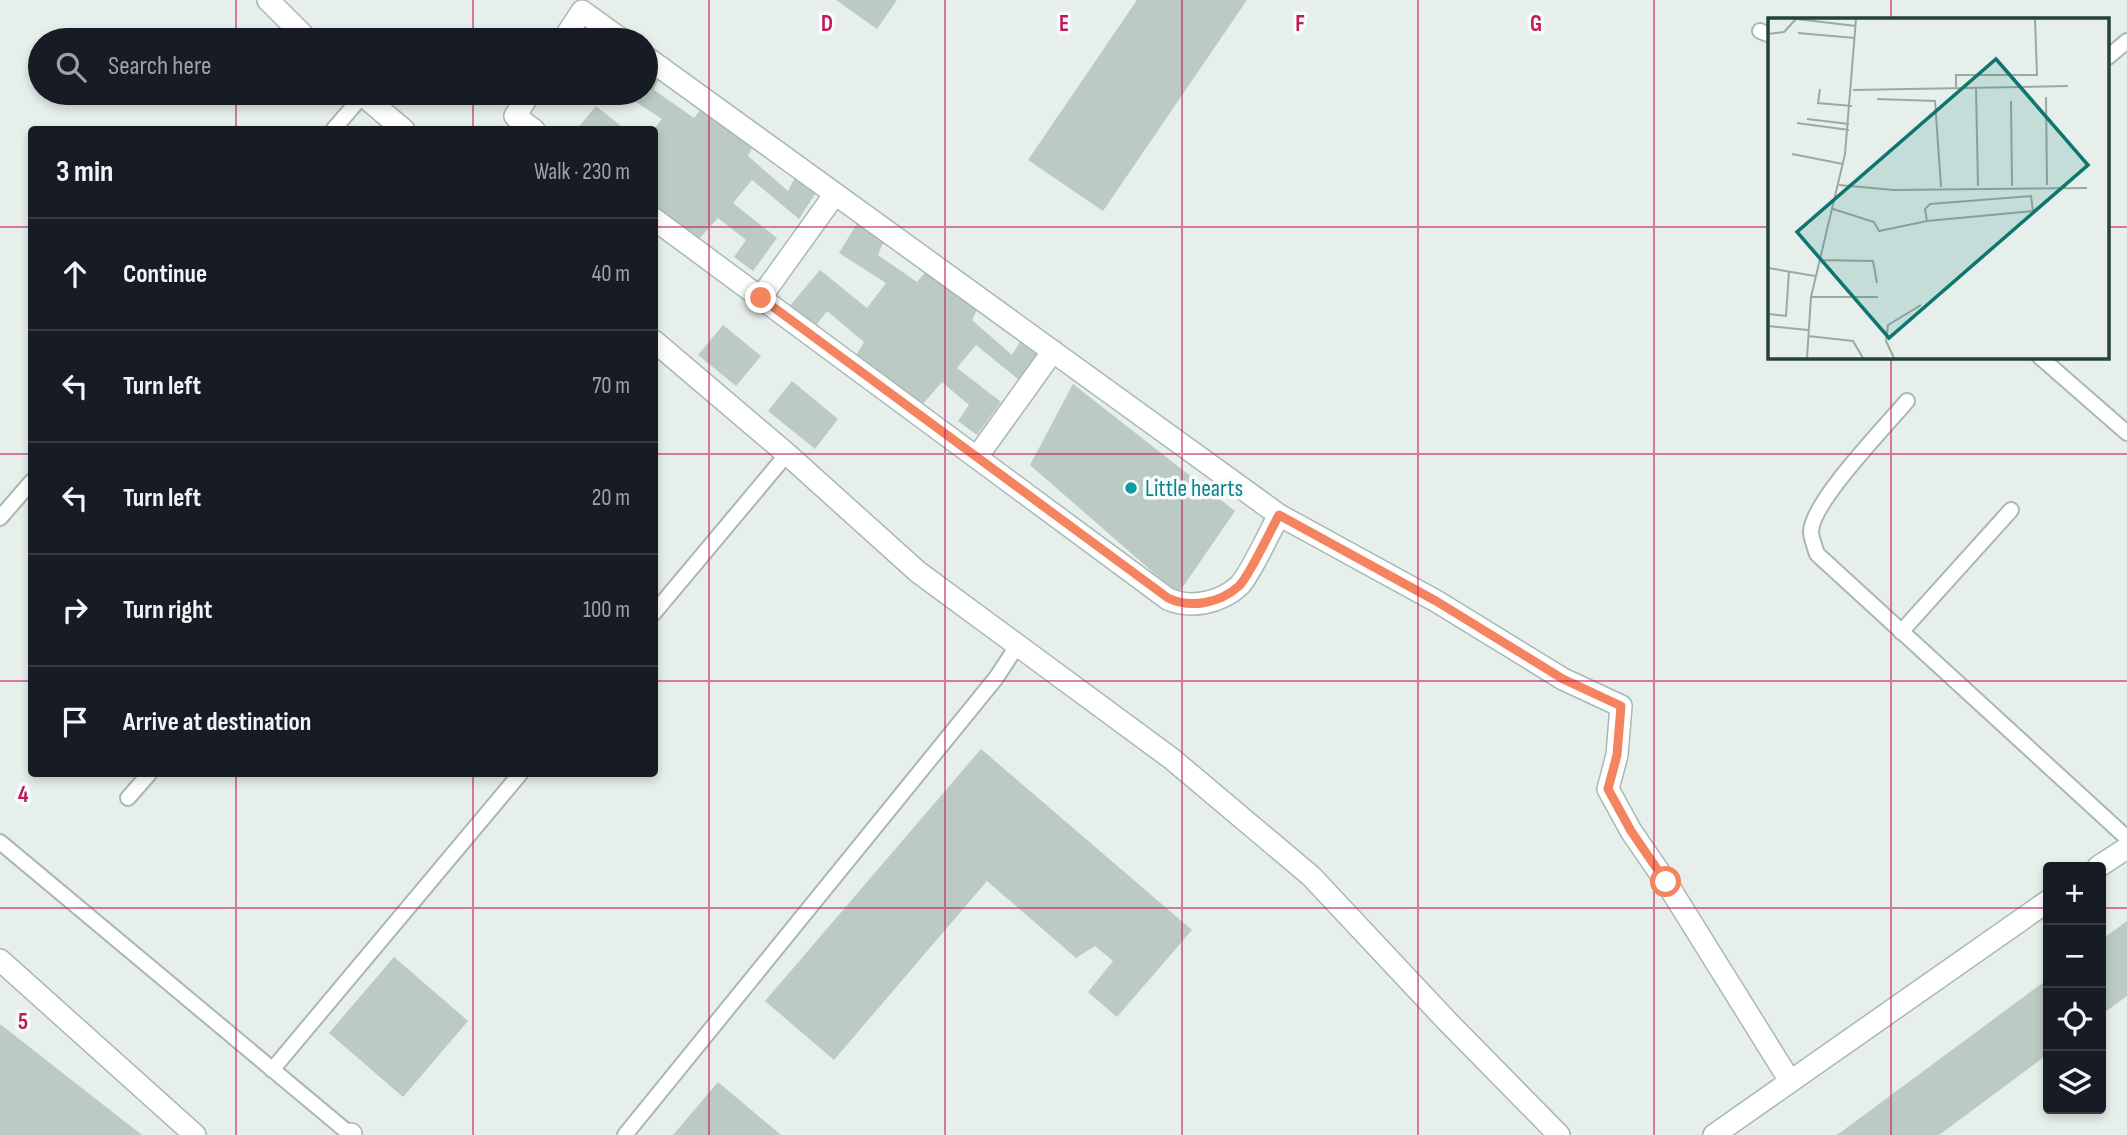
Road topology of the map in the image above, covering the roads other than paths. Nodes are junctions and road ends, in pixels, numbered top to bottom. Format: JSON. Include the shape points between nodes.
{"nodes":[{"id":1,"x":268,"y":0,"type":"edge"},
{"id":2,"x":296,"y":28,"type":"edge"},
{"id":3,"x":571,"y":28,"type":"edge"},
{"id":4,"x":605,"y":28,"type":"edge"},
{"id":5,"x":2127,"y":41,"type":"edge"},
{"id":6,"x":2110,"y":55,"type":"edge"},
{"id":7,"x":658,"y":66,"type":"edge"},
{"id":8,"x":353,"y":105,"type":"edge"},
{"id":9,"x":375,"y":105,"type":"edge"},
{"id":10,"x":522,"y":105,"type":"edge"},
{"id":11,"x":337,"y":126,"type":"edge"},
{"id":12,"x":399,"y":126,"type":"edge"},
{"id":13,"x":529,"y":126,"type":"edge"},
{"id":14,"x":835,"y":194,"type":"junction"},
{"id":15,"x":658,"y":222,"type":"edge"},
{"id":16,"x":761,"y":298,"type":"junction"},
{"id":17,"x":658,"y":344,"type":"edge"},
{"id":18,"x":1053,"y":351,"type":"junction"},
{"id":19,"x":2042,"y":359,"type":"edge"},
{"id":20,"x":1908,"y":401,"type":"dead end"},
{"id":21,"x":2127,"y":433,"type":"edge"},
{"id":22,"x":788,"y":454,"type":"junction"},
{"id":23,"x":977,"y":457,"type":"junction"},
{"id":24,"x":28,"y":486,"type":"edge"},
{"id":25,"x":2011,"y":510,"type":"dead end"},
{"id":26,"x":1279,"y":515,"type":"junction"},
{"id":27,"x":0,"y":518,"type":"edge"},
{"id":28,"x":658,"y":608,"type":"edge"},
{"id":29,"x":1901,"y":632,"type":"junction"},
{"id":30,"x":1017,"y":646,"type":"junction"},
{"id":31,"x":146,"y":777,"type":"edge"},
{"id":32,"x":517,"y":777,"type":"edge"},
{"id":33,"x":128,"y":798,"type":"dead end"},
{"id":34,"x":2127,"y":838,"type":"edge"},
{"id":35,"x":0,"y":842,"type":"edge"},
{"id":36,"x":2127,"y":848,"type":"edge"},
{"id":37,"x":2106,"y":862,"type":"edge"},
{"id":38,"x":2043,"y":904,"type":"edge"},
{"id":39,"x":0,"y":960,"type":"edge"},
{"id":40,"x":272,"y":1070,"type":"junction"},
{"id":41,"x":1790,"y":1081,"type":"junction"},
{"id":42,"x":195,"y":1135,"type":"edge"},
{"id":43,"x":351,"y":1135,"type":"edge"},
{"id":44,"x":625,"y":1135,"type":"edge"},
{"id":45,"x":1559,"y":1135,"type":"edge"},
{"id":46,"x":1714,"y":1135,"type":"edge"}],
"edges":[{"from":1,"to":2,"type":"street"},
{"from":3,"to":4,"type":"street","via":[[582,11]]},
{"from":5,"to":6,"type":"lane"},
{"from":7,"to":14,"type":"street"},
{"from":8,"to":11,"type":"lane"},
{"from":9,"to":12,"type":"street"},
{"from":10,"to":13,"type":"street","via":[[515,116]]},
{"from":14,"to":16,"type":"street"},
{"from":14,"to":18,"type":"street"},
{"from":15,"to":16,"type":"street"},
{"from":16,"to":23,"type":"street"},
{"from":17,"to":22,"type":"street"},
{"from":18,"to":23,"type":"street"},
{"from":18,"to":26,"type":"street"},
{"from":19,"to":21,"type":"lane"},
{"from":20,"to":29,"type":"lane","via":[[1827,495],[1811,533],[1817,554]]},
{"from":22,"to":28,"type":"lane"},
{"from":22,"to":30,"type":"street","via":[[918,572]]},
{"from":23,"to":26,"type":"street","via":[[1178,603],[1215,600],[1241,584]]},
{"from":24,"to":27,"type":"lane"},
{"from":25,"to":29,"type":"lane"},
{"from":26,"to":41,"type":"street","via":[[1436,601],[1563,679],[1621,706],[1617,755],[1608,789]]},
{"from":29,"to":34,"type":"lane"},
{"from":30,"to":44,"type":"lane","via":[[996,678]]},
{"from":30,"to":45,"type":"street","via":[[1172,759],[1311,876]]},
{"from":31,"to":33,"type":"lane"},
{"from":32,"to":40,"type":"lane"},
{"from":35,"to":40,"type":"lane"},
{"from":36,"to":37,"type":"street"},
{"from":38,"to":41,"type":"street"},
{"from":39,"to":42,"type":"street"},
{"from":40,"to":43,"type":"lane"},
{"from":41,"to":46,"type":"street"}]}
